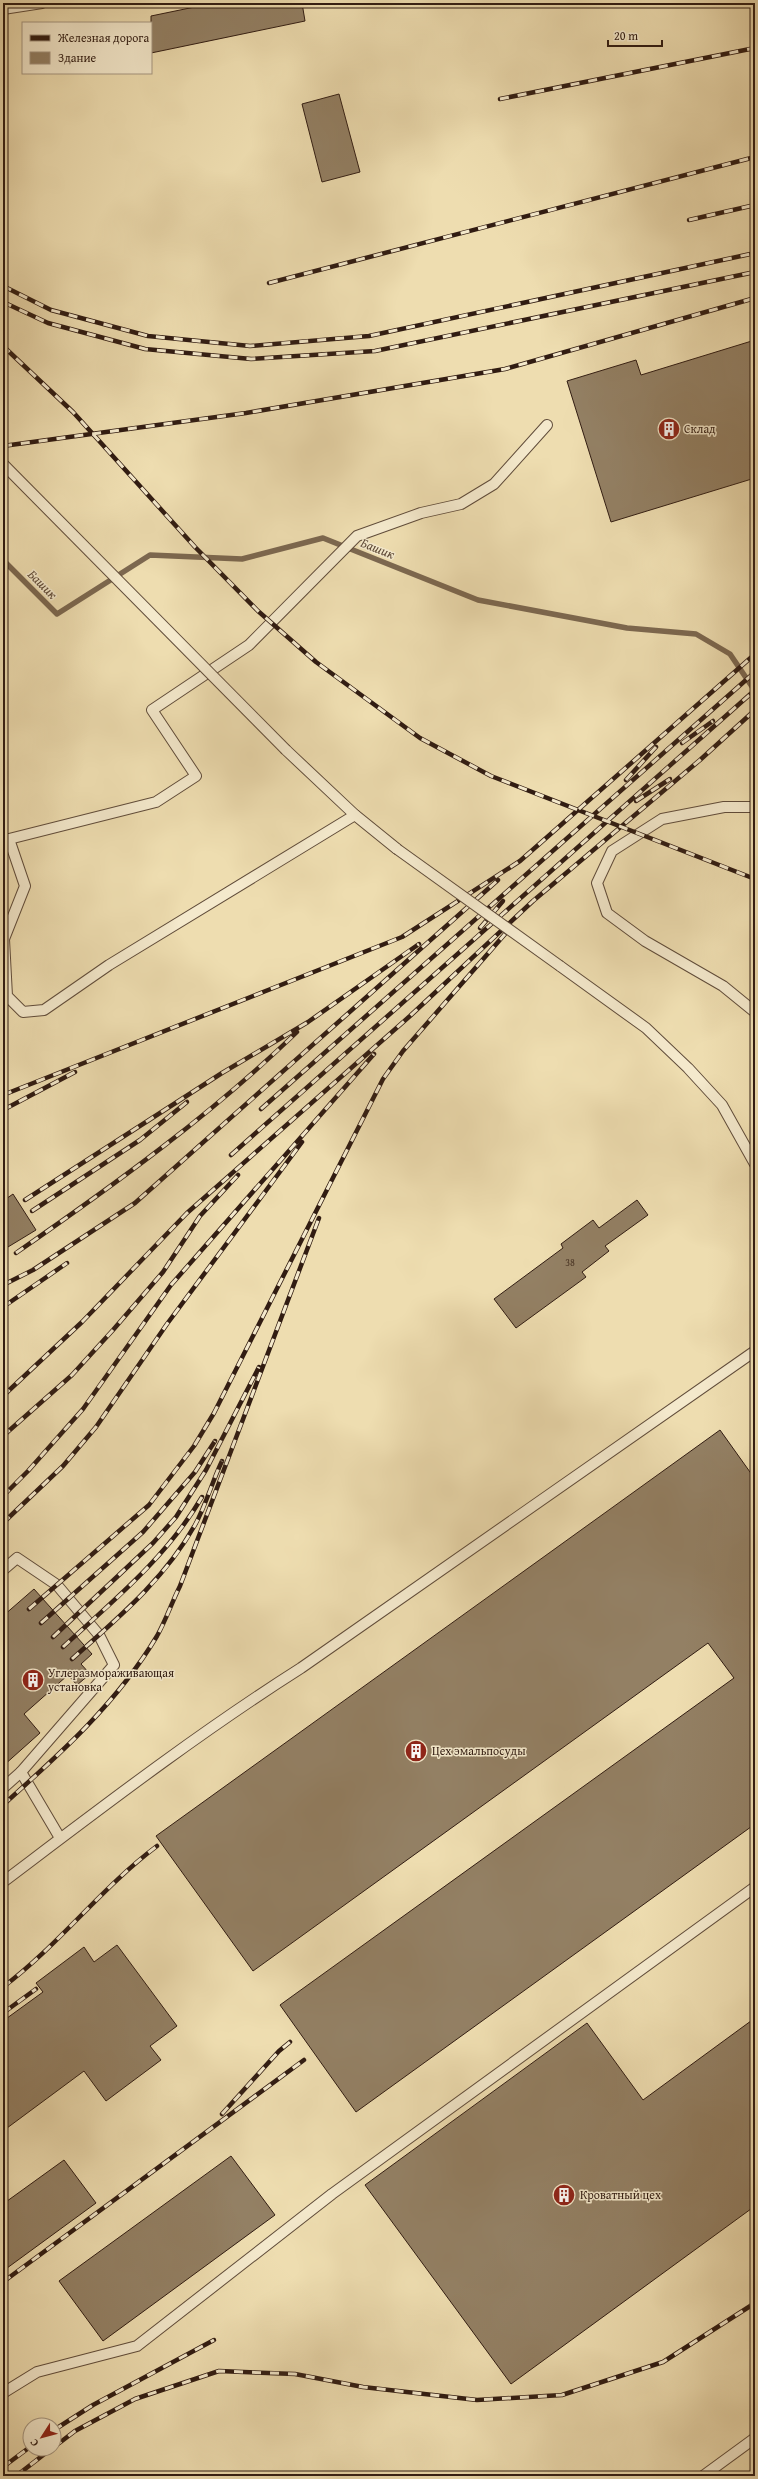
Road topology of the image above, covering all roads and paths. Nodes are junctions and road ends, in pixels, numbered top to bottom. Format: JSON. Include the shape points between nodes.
{"nodes":[{"id":1,"x":42,"y":3,"type":"edge"},
{"id":2,"x":3,"y":8,"type":"edge"},
{"id":3,"x":547,"y":425,"type":"dead end"},
{"id":4,"x":3,"y":464,"type":"edge"},
{"id":5,"x":755,"y":807,"type":"edge"},
{"id":6,"x":355,"y":815,"type":"junction"},
{"id":7,"x":6,"y":839,"type":"edge"},
{"id":8,"x":755,"y":1012,"type":"edge"},
{"id":9,"x":755,"y":1164,"type":"edge"},
{"id":10,"x":755,"y":1352,"type":"edge"},
{"id":11,"x":3,"y":1570,"type":"edge"},
{"id":12,"x":21,"y":1772,"type":"junction"},
{"id":13,"x":3,"y":1788,"type":"edge"},
{"id":14,"x":60,"y":1838,"type":"junction"},
{"id":15,"x":3,"y":1882,"type":"edge"},
{"id":16,"x":755,"y":1887,"type":"edge"},
{"id":17,"x":3,"y":2393,"type":"edge"},
{"id":18,"x":755,"y":2438,"type":"edge"},
{"id":19,"x":703,"y":2476,"type":"edge"}],
"edges":[{"from":1,"to":2,"type":"lane"},
{"from":3,"to":7,"type":"lane","via":[[494,484],[461,504],[421,513],[357,536],[249,645],[152,710],[196,776],[156,802]]},
{"from":4,"to":6,"type":"lane","bridge":true,"via":[[286,750]]},
{"from":5,"to":8,"type":"lane","via":[[724,806],[662,819],[612,851],[596,883],[607,913],[646,941],[723,986]]},
{"from":6,"to":7,"type":"lane","via":[[116,961],[44,1010],[23,1012],[7,996],[4,939],[25,886]]},
{"from":6,"to":9,"type":"lane","bridge":true,"via":[[397,849],[646,1028],[722,1105]]},
{"from":10,"to":14,"type":"lane","via":[[301,1668],[235,1710],[129,1785]]},
{"from":11,"to":12,"type":"lane","via":[[17,1558],[57,1585],[99,1635],[114,1665]]},
{"from":12,"to":13,"type":"lane"},
{"from":12,"to":14,"type":"lane"},
{"from":14,"to":15,"type":"lane"},
{"from":16,"to":17,"type":"lane","via":[[332,2194],[137,2346],[37,2372]]},
{"from":18,"to":19,"type":"lane"}]}
